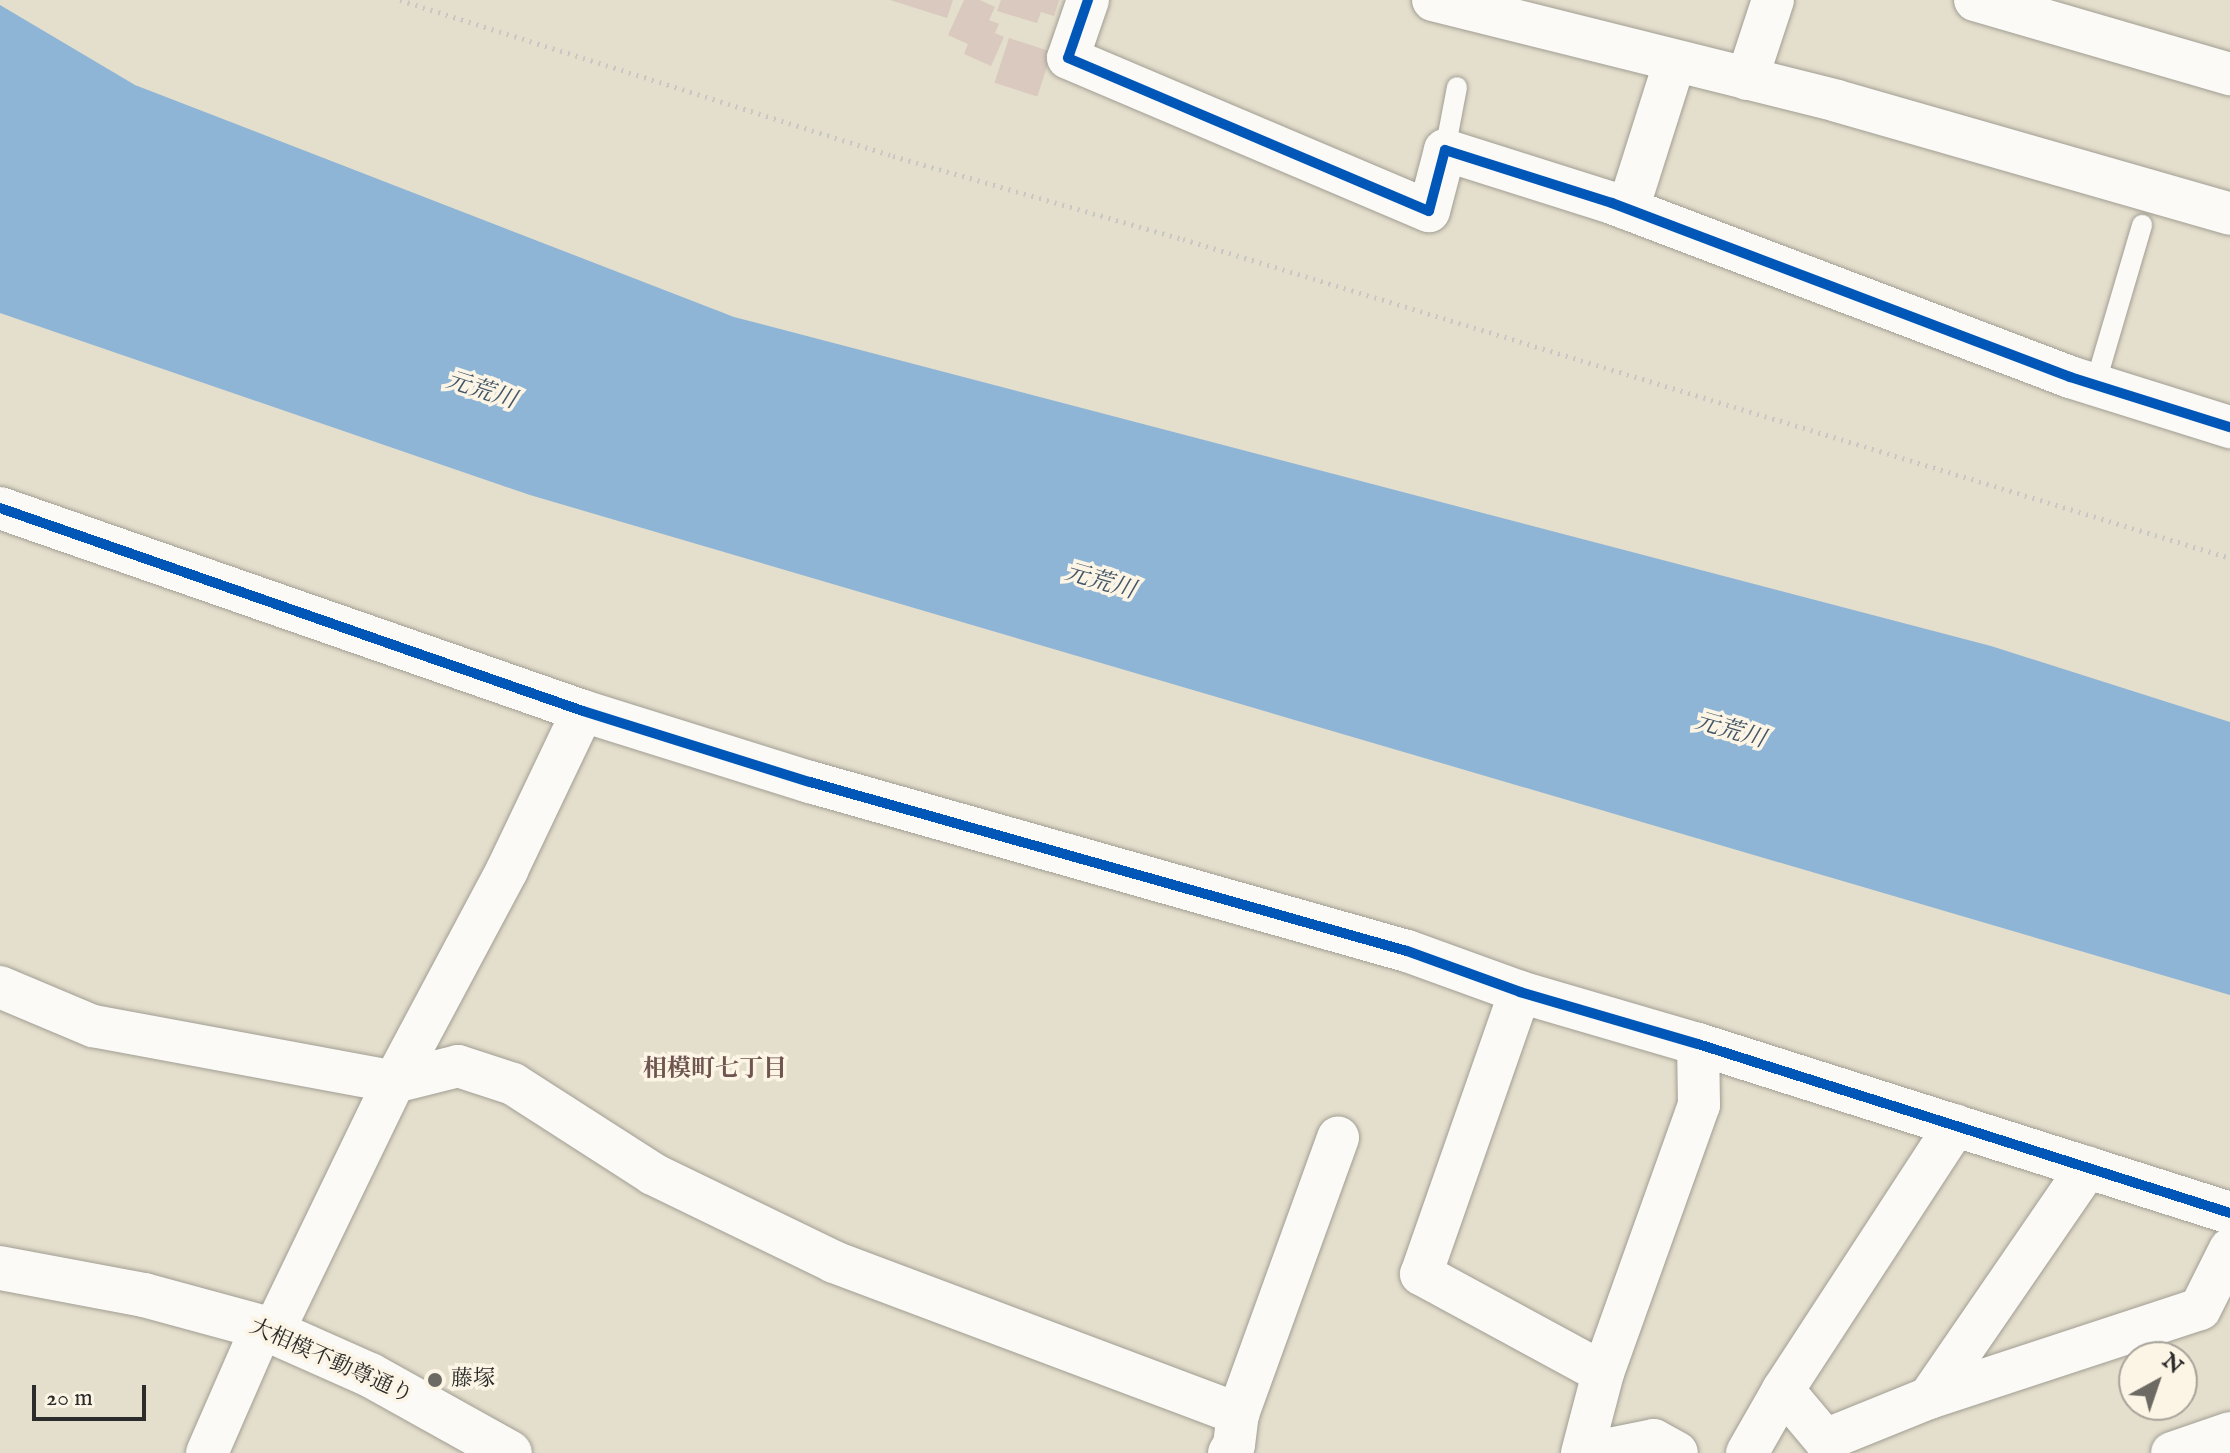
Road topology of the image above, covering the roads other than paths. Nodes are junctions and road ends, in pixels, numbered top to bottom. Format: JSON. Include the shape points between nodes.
{"nodes":[{"id":1,"x":1088,"y":0,"type":"edge"},
{"id":2,"x":1433,"y":0,"type":"edge"},
{"id":3,"x":1773,"y":0,"type":"edge"},
{"id":4,"x":1975,"y":0,"type":"edge"},
{"id":5,"x":1675,"y":61,"type":"junction"},
{"id":6,"x":2230,"y":74,"type":"edge"},
{"id":7,"x":1747,"y":79,"type":"junction"},
{"id":8,"x":1457,"y":87,"type":"dead end"},
{"id":9,"x":1445,"y":150,"type":"junction"},
{"id":10,"x":1628,"y":209,"type":"junction"},
{"id":11,"x":2230,"y":214,"type":"edge"},
{"id":12,"x":2142,"y":225,"type":"dead end"},
{"id":13,"x":2095,"y":385,"type":"junction"},
{"id":14,"x":2230,"y":427,"type":"edge"},
{"id":15,"x":0,"y":508,"type":"edge"},
{"id":16,"x":583,"y":711,"type":"junction"},
{"id":17,"x":0,"y":987,"type":"edge"},
{"id":18,"x":1520,"y":992,"type":"junction"},
{"id":19,"x":1698,"y":1044,"type":"junction"},
{"id":20,"x":1743,"y":1059,"type":"junction"},
{"id":21,"x":394,"y":1082,"type":"junction"},
{"id":22,"x":1699,"y":1105,"type":"junction"},
{"id":23,"x":1956,"y":1125,"type":"junction"},
{"id":24,"x":1338,"y":1138,"type":"dead end"},
{"id":25,"x":2088,"y":1167,"type":"junction"},
{"id":26,"x":2230,"y":1213,"type":"edge"},
{"id":27,"x":2230,"y":1249,"type":"edge"},
{"id":28,"x":0,"y":1268,"type":"edge"},
{"id":29,"x":268,"y":1330,"type":"junction"},
{"id":30,"x":1603,"y":1373,"type":"junction"},
{"id":31,"x":1783,"y":1390,"type":"junction"},
{"id":32,"x":1929,"y":1398,"type":"junction"},
{"id":33,"x":2230,"y":1433,"type":"edge"},
{"id":34,"x":1234,"y":1434,"type":"edge"},
{"id":35,"x":1829,"y":1447,"type":"edge"},
{"id":36,"x":207,"y":1453,"type":"edge"},
{"id":37,"x":510,"y":1453,"type":"edge"},
{"id":38,"x":1582,"y":1453,"type":"edge"},
{"id":39,"x":1589,"y":1453,"type":"edge"},
{"id":40,"x":1677,"y":1453,"type":"edge"},
{"id":41,"x":1747,"y":1453,"type":"edge"},
{"id":42,"x":2172,"y":1453,"type":"edge"}],
"edges":[{"from":1,"to":9,"type":"street","via":[[1068,58],[1231,129],[1429,211]]},
{"from":2,"to":5,"type":"street"},
{"from":3,"to":7,"type":"street"},
{"from":4,"to":6,"type":"street"},
{"from":5,"to":7,"type":"street"},
{"from":5,"to":10,"type":"street"},
{"from":7,"to":11,"type":"street"},
{"from":8,"to":9,"type":"lane"},
{"from":9,"to":10,"type":"street"},
{"from":10,"to":13,"type":"street"},
{"from":12,"to":13,"type":"lane"},
{"from":13,"to":14,"type":"street"},
{"from":15,"to":16,"type":"street"},
{"from":16,"to":18,"type":"street","via":[[810,782],[1407,951]]},
{"from":16,"to":21,"type":"street","via":[[507,870]]},
{"from":17,"to":21,"type":"street","via":[[93,1026]]},
{"from":18,"to":19,"type":"street"},
{"from":18,"to":30,"type":"street","via":[[1421,1274]]},
{"from":19,"to":20,"type":"street"},
{"from":19,"to":22,"type":"street"},
{"from":20,"to":22,"type":"street"},
{"from":20,"to":23,"type":"street"},
{"from":21,"to":29,"type":"street"},
{"from":21,"to":34,"type":"street","via":[[458,1066],[513,1084],[653,1174],[834,1262]]},
{"from":22,"to":30,"type":"street"},
{"from":23,"to":25,"type":"street"},
{"from":23,"to":31,"type":"street"},
{"from":24,"to":34,"type":"street"},
{"from":25,"to":26,"type":"street"},
{"from":25,"to":32,"type":"street"},
{"from":27,"to":32,"type":"street","via":[[2200,1309]]},
{"from":28,"to":29,"type":"street","name":"大相模不動尊通り","via":[[144,1295]]},
{"from":29,"to":36,"type":"street"},
{"from":29,"to":37,"type":"street","name":"大相模不動尊通り","via":[[370,1375]]},
{"from":30,"to":38,"type":"street"},
{"from":31,"to":35,"type":"street"},
{"from":31,"to":41,"type":"street"},
{"from":32,"to":35,"type":"street"},
{"from":33,"to":42,"type":"street"},
{"from":39,"to":40,"type":"street","via":[[1654,1440]]}]}
